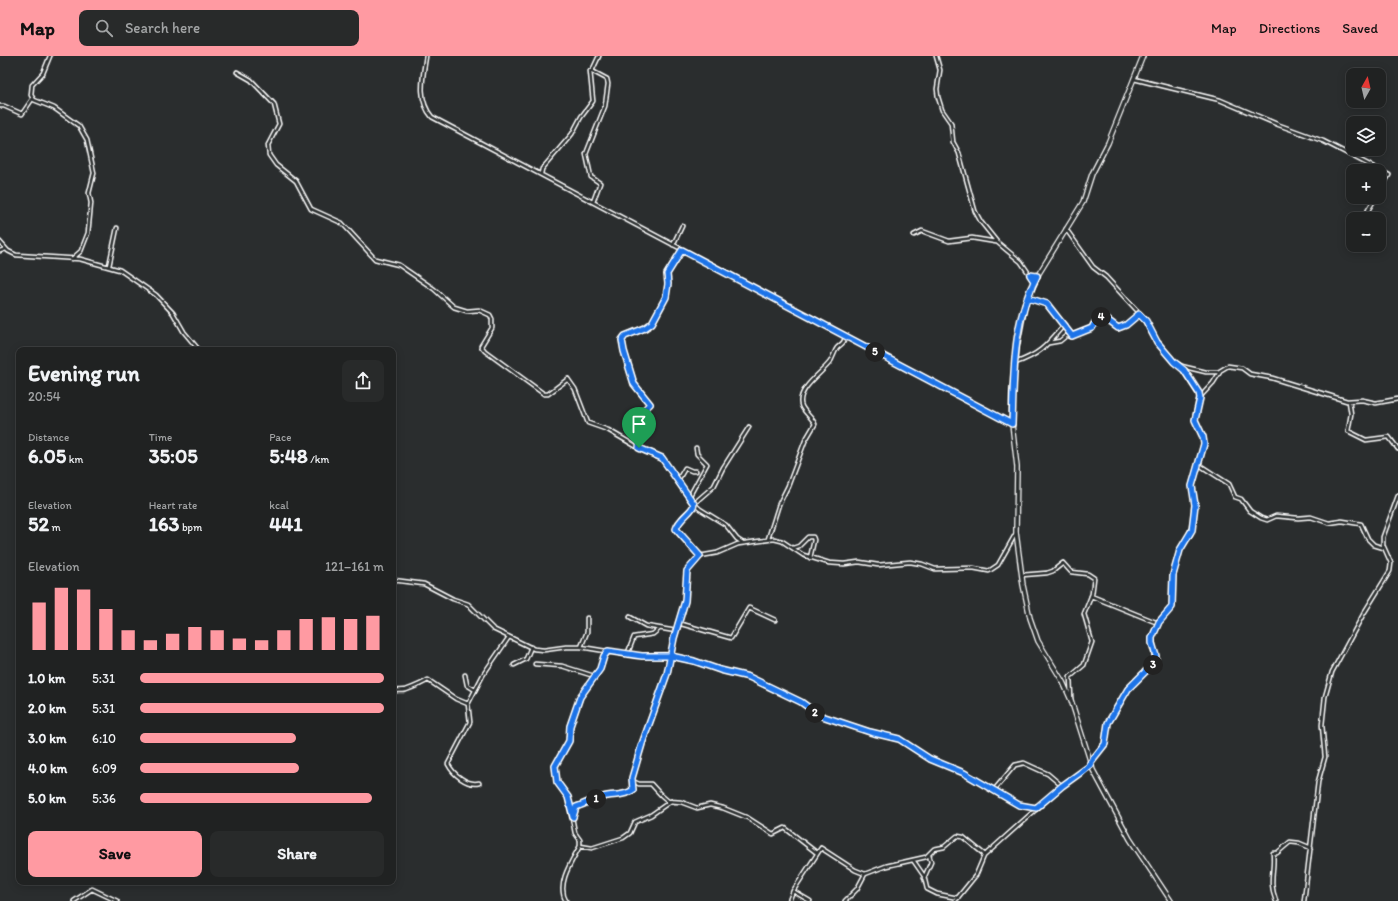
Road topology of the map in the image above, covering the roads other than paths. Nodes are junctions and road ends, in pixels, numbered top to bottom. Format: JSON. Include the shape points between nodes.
{"nodes":[{"id":1,"x":50,"y":56,"type":"edge"},
{"id":2,"x":426,"y":56,"type":"edge"},
{"id":3,"x":599,"y":56,"type":"edge"},
{"id":4,"x":936,"y":56,"type":"edge"},
{"id":5,"x":1143,"y":56,"type":"edge"},
{"id":6,"x":590,"y":71,"type":"dead end"},
{"id":7,"x":237,"y":72,"type":"dead end"},
{"id":8,"x":1133,"y":79,"type":"junction"},
{"id":9,"x":33,"y":98,"type":"junction"},
{"id":10,"x":0,"y":106,"type":"edge"},
{"id":11,"x":1369,"y":164,"type":"edge"},
{"id":12,"x":541,"y":174,"type":"junction"},
{"id":13,"x":593,"y":202,"type":"junction"},
{"id":14,"x":682,"y":226,"type":"dead end"},
{"id":15,"x":117,"y":228,"type":"dead end"},
{"id":16,"x":1066,"y":229,"type":"junction"},
{"id":17,"x":914,"y":235,"type":"dead end"},
{"id":18,"x":0,"y":242,"type":"edge"},
{"id":19,"x":997,"y":242,"type":"junction"},
{"id":20,"x":673,"y":245,"type":"junction"},
{"id":21,"x":7,"y":249,"type":"junction"},
{"id":22,"x":682,"y":250,"type":"junction"},
{"id":23,"x":0,"y":251,"type":"edge"},
{"id":24,"x":72,"y":259,"type":"junction"},
{"id":25,"x":109,"y":266,"type":"junction"},
{"id":26,"x":1030,"y":275,"type":"junction"},
{"id":27,"x":1037,"y":276,"type":"junction"},
{"id":28,"x":1034,"y":281,"type":"junction"},
{"id":29,"x":1028,"y":298,"type":"junction"},
{"id":30,"x":1139,"y":314,"type":"junction"},
{"id":31,"x":1064,"y":325,"type":"junction"},
{"id":32,"x":845,"y":336,"type":"junction"},
{"id":33,"x":1072,"y":336,"type":"junction"},
{"id":34,"x":1048,"y":342,"type":"junction"},
{"id":35,"x":196,"y":347,"type":"edge"},
{"id":36,"x":1015,"y":363,"type":"junction"},
{"id":37,"x":1181,"y":366,"type":"junction"},
{"id":38,"x":1220,"y":371,"type":"junction"},
{"id":39,"x":1200,"y":398,"type":"junction"},
{"id":40,"x":1398,"y":399,"type":"edge"},
{"id":41,"x":1349,"y":401,"type":"junction"},
{"id":42,"x":1012,"y":424,"type":"junction"},
{"id":43,"x":749,"y":427,"type":"dead end"},
{"id":44,"x":639,"y":448,"type":"junction"},
{"id":45,"x":696,"y":448,"type":"dead end"},
{"id":46,"x":1398,"y":449,"type":"edge"},
{"id":47,"x":1198,"y":464,"type":"junction"},
{"id":48,"x":696,"y":470,"type":"dead end"},
{"id":49,"x":678,"y":480,"type":"junction"},
{"id":50,"x":1398,"y":496,"type":"edge"},
{"id":51,"x":689,"y":498,"type":"junction"},
{"id":52,"x":694,"y":504,"type":"junction"},
{"id":53,"x":1016,"y":532,"type":"junction"},
{"id":54,"x":768,"y":539,"type":"junction"},
{"id":55,"x":743,"y":543,"type":"junction"},
{"id":56,"x":792,"y":548,"type":"junction"},
{"id":57,"x":1384,"y":548,"type":"junction"},
{"id":58,"x":700,"y":556,"type":"junction"},
{"id":59,"x":810,"y":558,"type":"junction"},
{"id":60,"x":1022,"y":575,"type":"junction"},
{"id":61,"x":396,"y":580,"type":"edge"},
{"id":62,"x":1091,"y":596,"type":"junction"},
{"id":63,"x":630,"y":617,"type":"dead end"},
{"id":64,"x":588,"y":618,"type":"dead end"},
{"id":65,"x":775,"y":620,"type":"dead end"},
{"id":66,"x":678,"y":623,"type":"junction"},
{"id":67,"x":1158,"y":623,"type":"junction"},
{"id":68,"x":659,"y":629,"type":"junction"},
{"id":69,"x":676,"y":631,"type":"junction"},
{"id":70,"x":510,"y":637,"type":"junction"},
{"id":71,"x":531,"y":647,"type":"junction"},
{"id":72,"x":581,"y":647,"type":"junction"},
{"id":73,"x":608,"y":651,"type":"junction"},
{"id":74,"x":627,"y":655,"type":"junction"},
{"id":75,"x":671,"y":656,"type":"junction"},
{"id":76,"x":535,"y":664,"type":"dead end"},
{"id":77,"x":514,"y":665,"type":"dead end"},
{"id":78,"x":465,"y":675,"type":"dead end"},
{"id":79,"x":594,"y":676,"type":"junction"},
{"id":80,"x":476,"y":690,"type":"junction"},
{"id":81,"x":396,"y":691,"type":"edge"},
{"id":82,"x":1071,"y":700,"type":"junction"},
{"id":83,"x":468,"y":704,"type":"junction"},
{"id":84,"x":1091,"y":764,"type":"junction"},
{"id":85,"x":632,"y":780,"type":"junction"},
{"id":86,"x":479,"y":783,"type":"dead end"},
{"id":87,"x":1062,"y":786,"type":"junction"},
{"id":88,"x":994,"y":790,"type":"junction"},
{"id":89,"x":670,"y":801,"type":"junction"},
{"id":90,"x":1036,"y":808,"type":"junction"},
{"id":91,"x":573,"y":817,"type":"junction"},
{"id":92,"x":580,"y":846,"type":"junction"},
{"id":93,"x":1311,"y":848,"type":"junction"},
{"id":94,"x":817,"y":853,"type":"junction"},
{"id":95,"x":929,"y":855,"type":"junction"},
{"id":96,"x":985,"y":855,"type":"junction"},
{"id":97,"x":913,"y":860,"type":"junction"},
{"id":98,"x":865,"y":874,"type":"junction"},
{"id":99,"x":924,"y":878,"type":"junction"},
{"id":100,"x":793,"y":891,"type":"junction"},
{"id":101,"x":958,"y":898,"type":"junction"},
{"id":102,"x":74,"y":901,"type":"edge"},
{"id":103,"x":117,"y":901,"type":"edge"},
{"id":104,"x":566,"y":901,"type":"edge"},
{"id":105,"x":789,"y":901,"type":"edge"},
{"id":106,"x":810,"y":901,"type":"edge"},
{"id":107,"x":846,"y":901,"type":"edge"},
{"id":108,"x":955,"y":901,"type":"edge"},
{"id":109,"x":1171,"y":901,"type":"edge"},
{"id":110,"x":1276,"y":901,"type":"edge"},
{"id":111,"x":1304,"y":901,"type":"edge"}],
"edges":[{"from":1,"to":9,"type":"street","via":[[43,73],[32,85]]},
{"from":2,"to":12,"type":"street","via":[[422,93],[431,116]]},
{"from":3,"to":13,"type":"street","via":[[592,71],[607,79],[608,84],[605,106],[586,154],[591,177],[600,184]]},
{"from":4,"to":19,"type":"street","via":[[940,70],[938,97],[942,110],[951,123],[953,142],[959,153],[974,208],[981,222]]},
{"from":5,"to":8,"type":"street"},
{"from":6,"to":12,"type":"street","via":[[593,102],[572,134],[542,169]]},
{"from":7,"to":44,"type":"street","via":[[251,80],[274,104],[279,124],[268,145],[269,155],[276,165],[296,181],[311,209],[342,222],[375,259],[399,265],[434,289],[454,307],[490,314],[492,328],[481,346],[485,352],[544,394],[548,394],[568,379],[575,389],[588,423],[608,430]]},
{"from":8,"to":11,"type":"street","via":[[1220,100],[1341,149]]},
{"from":8,"to":16,"type":"street","via":[[1108,143],[1092,174],[1083,202]]},
{"from":9,"to":10,"type":"street","via":[[22,114]]},
{"from":9,"to":24,"type":"street","via":[[54,108],[79,126],[86,137],[93,164],[88,233],[81,251]]},
{"from":12,"to":13,"type":"street"},
{"from":13,"to":20,"type":"street"},
{"from":14,"to":20,"type":"street"},
{"from":15,"to":25,"type":"street"},
{"from":16,"to":27,"type":"street"},
{"from":16,"to":30,"type":"street","via":[[1093,267],[1106,277]]},
{"from":17,"to":19,"type":"street","via":[[922,231],[949,241],[972,238]]},
{"from":18,"to":21,"type":"street"},
{"from":19,"to":26,"type":"street","via":[[1020,261]]},
{"from":20,"to":22,"type":"street"},
{"from":21,"to":23,"type":"street"},
{"from":21,"to":24,"type":"street","via":[[16,255]]},
{"from":22,"to":32,"type":"street"},
{"from":22,"to":44,"type":"street","via":[[667,274],[666,297],[652,323],[625,336],[622,340],[634,384],[650,404],[638,416],[641,429]]},
{"from":24,"to":25,"type":"street"},
{"from":25,"to":35,"type":"street","via":[[126,273],[156,295],[173,313]]},
{"from":26,"to":27,"type":"street"},
{"from":26,"to":28,"type":"street"},
{"from":27,"to":28,"type":"street"},
{"from":28,"to":29,"type":"street"},
{"from":29,"to":31,"type":"street","via":[[1047,304]]},
{"from":29,"to":36,"type":"street","via":[[1019,330]]},
{"from":30,"to":33,"type":"street","via":[[1118,328],[1106,319],[1098,317],[1092,328]]},
{"from":30,"to":37,"type":"street","via":[[1159,344],[1174,362]]},
{"from":31,"to":33,"type":"street"},
{"from":31,"to":34,"type":"street"},
{"from":32,"to":42,"type":"street"},
{"from":32,"to":54,"type":"street","via":[[842,345],[808,384],[803,394],[802,407],[815,424],[805,441],[779,504]]},
{"from":33,"to":34,"type":"street"},
{"from":34,"to":36,"type":"street","via":[[1037,354]]},
{"from":36,"to":42,"type":"street"},
{"from":37,"to":38,"type":"street","via":[[1206,372]]},
{"from":37,"to":39,"type":"street"},
{"from":38,"to":39,"type":"street","via":[[1213,384]]},
{"from":38,"to":41,"type":"street","via":[[1228,366],[1242,368],[1250,374]]},
{"from":39,"to":47,"type":"street","via":[[1195,420],[1204,444]]},
{"from":40,"to":41,"type":"street","via":[[1376,403]]},
{"from":41,"to":46,"type":"street","via":[[1351,414],[1348,431],[1366,440],[1389,437]]},
{"from":42,"to":53,"type":"street","via":[[1017,468]]},
{"from":43,"to":52,"type":"street","via":[[714,486]]},
{"from":44,"to":49,"type":"street","via":[[662,458]]},
{"from":45,"to":51,"type":"street","via":[[697,454],[707,465]]},
{"from":47,"to":57,"type":"street","via":[[1229,484],[1234,496],[1261,518],[1267,520],[1276,516],[1311,517],[1329,523],[1358,523],[1362,524],[1371,542]]},
{"from":47,"to":67,"type":"street","via":[[1192,486],[1195,505],[1192,530],[1180,550],[1173,575],[1172,607]]},
{"from":48,"to":49,"type":"street","via":[[685,468]]},
{"from":49,"to":51,"type":"street"},
{"from":50,"to":57,"type":"street","via":[[1385,529]]},
{"from":51,"to":52,"type":"street"},
{"from":52,"to":55,"type":"street","via":[[726,525]]},
{"from":52,"to":58,"type":"street","via":[[676,529]]},
{"from":53,"to":59,"type":"street","via":[[998,565],[988,571],[973,568],[935,569],[910,562],[887,565],[859,562],[844,564]]},
{"from":53,"to":60,"type":"street"},
{"from":54,"to":55,"type":"street"},
{"from":54,"to":56,"type":"street","via":[[782,541]]},
{"from":55,"to":58,"type":"street"},
{"from":56,"to":59,"type":"street"},
{"from":56,"to":59,"type":"street","via":[[799,546],[809,536],[812,537],[814,540]]},
{"from":57,"to":93,"type":"street","via":[[1391,563],[1390,571],[1332,672],[1325,697],[1322,725],[1325,757],[1318,782]]},
{"from":58,"to":66,"type":"street","via":[[687,571],[685,601]]},
{"from":60,"to":62,"type":"street","via":[[1047,573],[1064,563],[1070,572],[1093,576]]},
{"from":60,"to":82,"type":"street","via":[[1030,618],[1038,641]]},
{"from":61,"to":70,"type":"street","via":[[424,584],[468,604],[492,629]]},
{"from":62,"to":67,"type":"street"},
{"from":62,"to":82,"type":"street","via":[[1084,614],[1092,642],[1084,665],[1070,677]]},
{"from":63,"to":68,"type":"street","via":[[646,626]]},
{"from":64,"to":72,"type":"street","via":[[587,632]]},
{"from":65,"to":66,"type":"street","via":[[749,608],[732,638]]},
{"from":66,"to":69,"type":"street"},
{"from":67,"to":84,"type":"street","via":[[1152,640],[1155,662],[1128,689],[1108,723],[1105,744]]},
{"from":68,"to":69,"type":"street"},
{"from":68,"to":74,"type":"street","via":[[652,634],[634,637]]},
{"from":69,"to":75,"type":"street"},
{"from":70,"to":71,"type":"street"},
{"from":70,"to":80,"type":"street","via":[[483,675]]},
{"from":71,"to":72,"type":"street","via":[[539,650]]},
{"from":71,"to":77,"type":"street","via":[[526,659]]},
{"from":72,"to":73,"type":"street"},
{"from":73,"to":74,"type":"street"},
{"from":73,"to":79,"type":"street"},
{"from":74,"to":75,"type":"street"},
{"from":75,"to":85,"type":"street"},
{"from":75,"to":88,"type":"street","via":[[755,679],[801,702],[822,717],[899,739],[930,759],[964,773]]},
{"from":76,"to":79,"type":"street","via":[[562,666]]},
{"from":78,"to":80,"type":"street","via":[[468,686]]},
{"from":79,"to":91,"type":"street","via":[[580,697],[570,726],[569,741],[555,766],[557,782],[568,797]]},
{"from":80,"to":83,"type":"street"},
{"from":81,"to":83,"type":"street","via":[[406,690],[428,680]]},
{"from":82,"to":84,"type":"street"},
{"from":83,"to":86,"type":"street","via":[[470,722],[448,764],[460,777],[474,784]]},
{"from":84,"to":87,"type":"street"},
{"from":84,"to":109,"type":"street","via":[[1130,839]]},
{"from":85,"to":89,"type":"street","via":[[639,784],[651,784],[660,796]]},
{"from":85,"to":91,"type":"street","via":[[632,791],[588,801],[576,807]]},
{"from":87,"to":88,"type":"street","via":[[1048,774],[1024,762],[1015,765]]},
{"from":87,"to":90,"type":"street"},
{"from":88,"to":90,"type":"street","via":[[1019,805]]},
{"from":89,"to":92,"type":"street","via":[[651,815],[635,822],[630,833],[623,838],[592,848]]},
{"from":89,"to":94,"type":"street","via":[[697,808],[708,805],[723,808],[748,818],[773,834],[784,828]]},
{"from":90,"to":96,"type":"street"},
{"from":91,"to":92,"type":"street"},
{"from":92,"to":104,"type":"street","via":[[566,870],[563,893]]},
{"from":93,"to":110,"type":"street","via":[[1290,842],[1277,853],[1273,853],[1271,883]]},
{"from":93,"to":111,"type":"street"},
{"from":94,"to":98,"type":"street","via":[[820,848],[824,848]]},
{"from":94,"to":100,"type":"street"},
{"from":95,"to":96,"type":"street","via":[[934,849],[944,846],[957,836],[963,837]]},
{"from":95,"to":97,"type":"street"},
{"from":95,"to":99,"type":"street","via":[[931,862]]},
{"from":96,"to":101,"type":"street","via":[[976,875]]},
{"from":97,"to":98,"type":"street"},
{"from":97,"to":99,"type":"street"},
{"from":98,"to":107,"type":"street","via":[[857,889]]},
{"from":99,"to":101,"type":"street","via":[[925,887],[930,892]]},
{"from":100,"to":105,"type":"street"},
{"from":100,"to":106,"type":"street"},
{"from":101,"to":108,"type":"street"},
{"from":102,"to":103,"type":"street","via":[[92,889]]}]}
